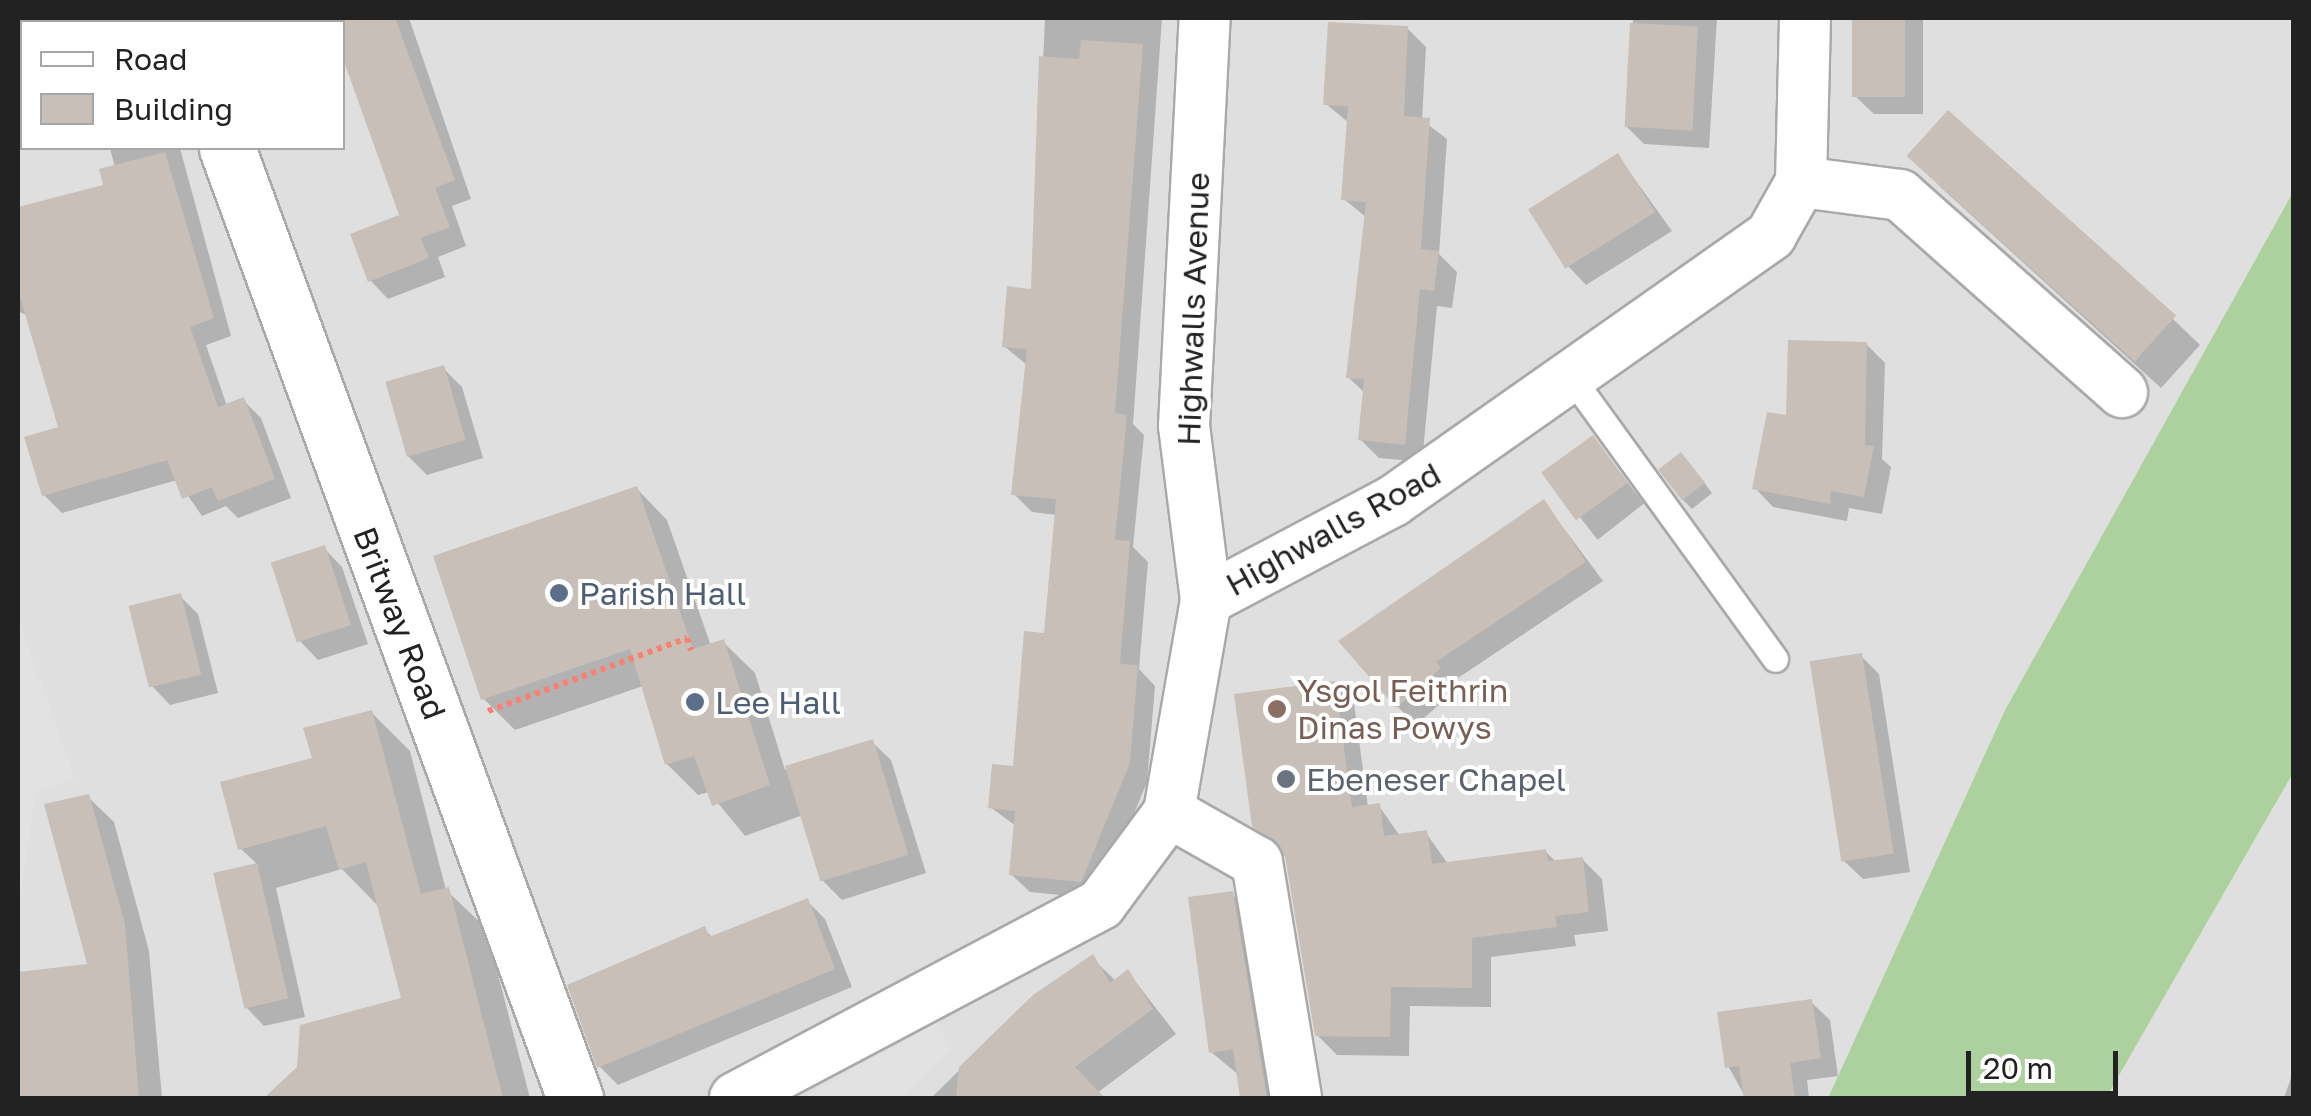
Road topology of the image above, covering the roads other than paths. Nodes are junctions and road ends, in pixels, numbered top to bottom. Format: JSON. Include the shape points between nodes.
{"nodes":[{"id":1,"x":1205,"y":18,"type":"edge"},
{"id":2,"x":1804,"y":18,"type":"edge"},
{"id":3,"x":227,"y":150,"type":"edge"},
{"id":4,"x":1801,"y":182,"type":"junction"},
{"id":5,"x":1574,"y":381,"type":"junction"},
{"id":6,"x":2122,"y":392,"type":"dead end"},
{"id":7,"x":1206,"y":600,"type":"junction"},
{"id":8,"x":1775,"y":659,"type":"dead end"},
{"id":9,"x":1170,"y":812,"type":"junction"},
{"id":10,"x":575,"y":1098,"type":"edge"},
{"id":11,"x":736,"y":1098,"type":"edge"},
{"id":12,"x":1296,"y":1098,"type":"edge"}],
"edges":[{"from":1,"to":7,"type":"street","name":"Highwalls Avenue","via":[[1184,426]]},
{"from":2,"to":4,"type":"street","name":"Highwalls Road"},
{"from":3,"to":10,"type":"street","name":"Britway Road"},
{"from":4,"to":5,"type":"street","name":"Highwalls Road","via":[[1772,235]]},
{"from":4,"to":6,"type":"street","via":[[1900,194]]},
{"from":5,"to":7,"type":"street","name":"Highwalls Road","via":[[1393,501]]},
{"from":5,"to":8,"type":"lane"},
{"from":7,"to":9,"type":"street","name":"Highwalls Road"},
{"from":9,"to":11,"type":"street","name":"Highwalls Road","via":[[1102,904]]},
{"from":9,"to":12,"type":"street","via":[[1256,862]]}]}
